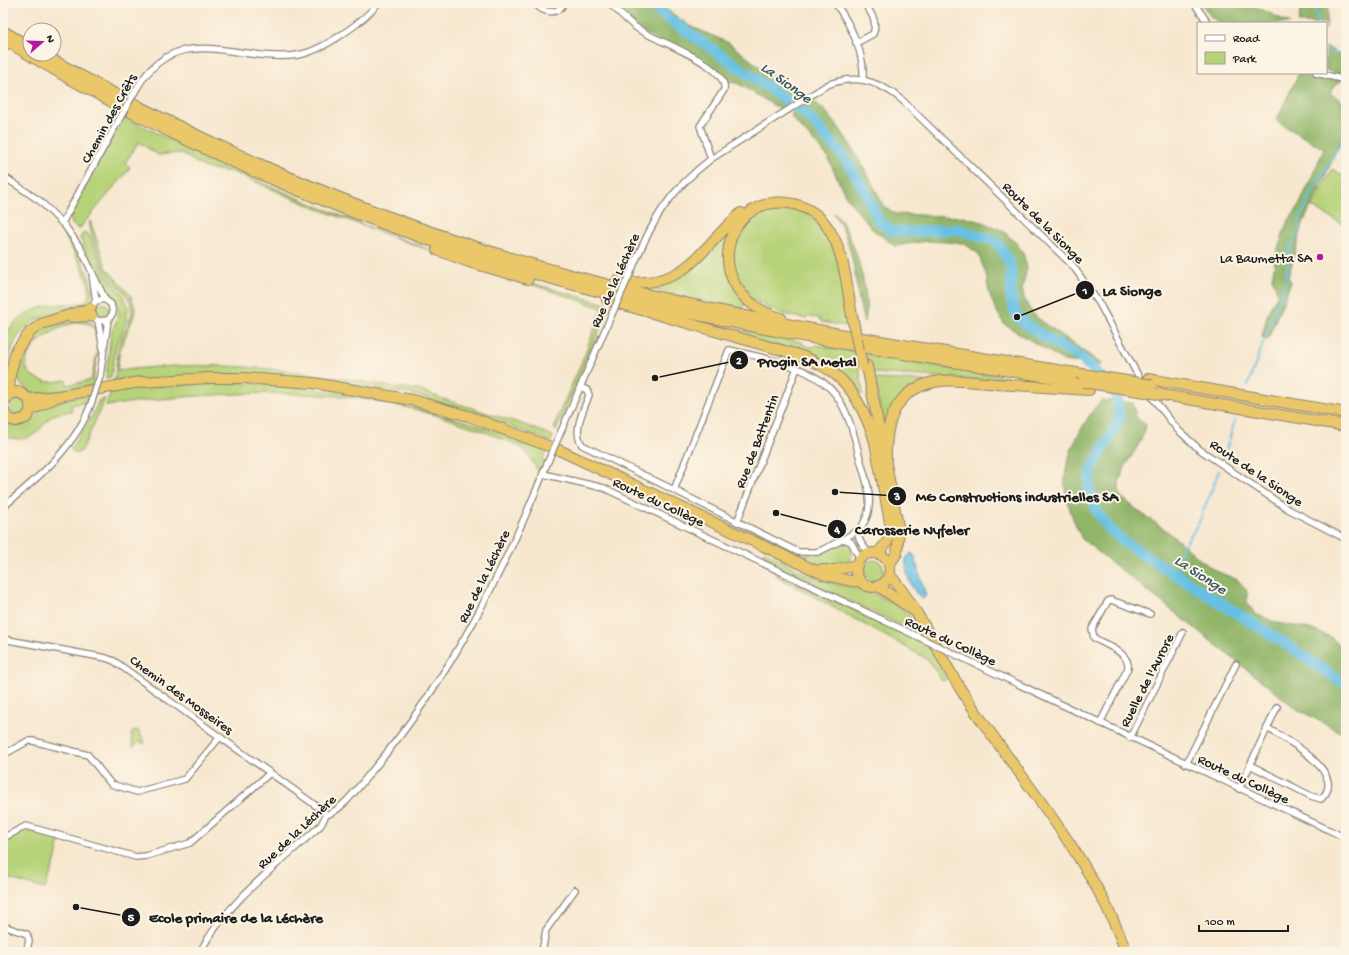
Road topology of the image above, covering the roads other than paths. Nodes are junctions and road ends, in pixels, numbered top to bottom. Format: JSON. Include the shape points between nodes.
{"nodes":[{"id":1,"x":378,"y":3,"type":"edge"},
{"id":2,"x":535,"y":3,"type":"edge"},
{"id":3,"x":564,"y":3,"type":"edge"},
{"id":4,"x":610,"y":3,"type":"edge"},
{"id":5,"x":835,"y":3,"type":"edge"},
{"id":6,"x":864,"y":3,"type":"edge"},
{"id":7,"x":1194,"y":3,"type":"edge"},
{"id":8,"x":1207,"y":22,"type":"edge"},
{"id":9,"x":3,"y":31,"type":"edge"},
{"id":10,"x":3,"y":39,"type":"edge"},
{"id":11,"x":22,"y":42,"type":"edge"},
{"id":12,"x":856,"y":43,"type":"junction"},
{"id":13,"x":3,"y":46,"type":"edge"},
{"id":14,"x":56,"y":62,"type":"edge"},
{"id":15,"x":1320,"y":74,"type":"edge"},
{"id":16,"x":863,"y":79,"type":"junction"},
{"id":17,"x":1346,"y":80,"type":"edge"},
{"id":18,"x":711,"y":159,"type":"junction"},
{"id":19,"x":3,"y":176,"type":"edge"},
{"id":20,"x":62,"y":223,"type":"junction"},
{"id":21,"x":91,"y":271,"type":"junction"},
{"id":22,"x":572,"y":276,"type":"junction"},
{"id":23,"x":106,"y":299,"type":"junction"},
{"id":24,"x":94,"y":312,"type":"junction"},
{"id":25,"x":855,"y":316,"type":"junction"},
{"id":26,"x":108,"y":320,"type":"junction"},
{"id":27,"x":104,"y":352,"type":"junction"},
{"id":28,"x":864,"y":366,"type":"junction"},
{"id":29,"x":12,"y":367,"type":"junction"},
{"id":30,"x":797,"y":368,"type":"junction"},
{"id":31,"x":1075,"y":370,"type":"junction"},
{"id":32,"x":1150,"y":382,"type":"junction"},
{"id":33,"x":1086,"y":386,"type":"junction"},
{"id":34,"x":580,"y":387,"type":"junction"},
{"id":35,"x":19,"y":392,"type":"junction"},
{"id":36,"x":9,"y":394,"type":"junction"},
{"id":37,"x":59,"y":396,"type":"junction"},
{"id":38,"x":29,"y":398,"type":"junction"},
{"id":39,"x":3,"y":403,"type":"edge"},
{"id":40,"x":31,"y":410,"type":"junction"},
{"id":41,"x":4,"y":413,"type":"edge"},
{"id":42,"x":1346,"y":413,"type":"edge"},
{"id":43,"x":1346,"y":418,"type":"edge"},
{"id":44,"x":1346,"y":426,"type":"edge"},
{"id":45,"x":875,"y":441,"type":"junction"},
{"id":46,"x":886,"y":459,"type":"junction"},
{"id":47,"x":543,"y":474,"type":"junction"},
{"id":48,"x":674,"y":490,"type":"junction"},
{"id":49,"x":3,"y":507,"type":"edge"},
{"id":50,"x":737,"y":522,"type":"junction"},
{"id":51,"x":858,"y":530,"type":"junction"},
{"id":52,"x":1346,"y":539,"type":"edge"},
{"id":53,"x":844,"y":540,"type":"junction"},
{"id":54,"x":874,"y":554,"type":"junction"},
{"id":55,"x":859,"y":562,"type":"junction"},
{"id":56,"x":815,"y":570,"type":"junction"},
{"id":57,"x":889,"y":570,"type":"junction"},
{"id":58,"x":860,"y":581,"type":"junction"},
{"id":59,"x":878,"y":586,"type":"junction"},
{"id":60,"x":917,"y":613,"type":"junction"},
{"id":61,"x":1150,"y":614,"type":"dead end"},
{"id":62,"x":1183,"y":632,"type":"dead end"},
{"id":63,"x":3,"y":639,"type":"edge"},
{"id":64,"x":1236,"y":664,"type":"dead end"},
{"id":65,"x":1277,"y":707,"type":"dead end"},
{"id":66,"x":1100,"y":723,"type":"junction"},
{"id":67,"x":1267,"y":728,"type":"junction"},
{"id":68,"x":220,"y":737,"type":"junction"},
{"id":69,"x":1130,"y":738,"type":"junction"},
{"id":70,"x":3,"y":755,"type":"edge"},
{"id":71,"x":1186,"y":764,"type":"junction"},
{"id":72,"x":1250,"y":765,"type":"junction"},
{"id":73,"x":1330,"y":768,"type":"dead end"},
{"id":74,"x":270,"y":773,"type":"junction"},
{"id":75,"x":1335,"y":787,"type":"dead end"},
{"id":76,"x":1239,"y":789,"type":"junction"},
{"id":77,"x":326,"y":815,"type":"junction"},
{"id":78,"x":3,"y":838,"type":"edge"},
{"id":79,"x":1346,"y":838,"type":"edge"},
{"id":80,"x":575,"y":890,"type":"dead end"},
{"id":81,"x":3,"y":926,"type":"edge"},
{"id":82,"x":26,"y":952,"type":"edge"},
{"id":83,"x":200,"y":952,"type":"edge"},
{"id":84,"x":542,"y":952,"type":"edge"},
{"id":85,"x":1126,"y":952,"type":"edge"}],
"edges":[{"from":1,"to":20,"type":"street","name":"Chemin des Crêts","bridge":true,"via":[[370,14],[354,26],[303,54],[276,55],[208,48],[176,52],[159,61],[145,75],[137,88]]},
{"from":2,"to":3,"type":"street","via":[[548,12],[558,10]]},
{"from":4,"to":18,"type":"street","via":[[640,30],[696,58],[714,70],[723,80],[724,90],[700,126]]},
{"from":5,"to":12,"type":"street","via":[[842,12]]},
{"from":6,"to":12,"type":"street","via":[[873,16],[876,27],[873,34]]},
{"from":7,"to":8,"type":"street"},
{"from":9,"to":11,"type":"highway"},
{"from":10,"to":33,"type":"highway","via":[[104,98],[226,158],[338,206],[492,261],[604,293],[744,325]]},
{"from":12,"to":16,"type":"street","via":[[863,62]]},
{"from":13,"to":45,"type":"highway","via":[[113,110],[224,164],[346,215],[469,262],[814,361],[835,374],[853,392],[864,411]]},
{"from":14,"to":22,"type":"highway","via":[[177,126],[315,188],[448,238]]},
{"from":15,"to":17,"type":"street"},
{"from":16,"to":18,"type":"street","name":"Rue de la Léchère","via":[[853,78],[835,82]]},
{"from":16,"to":52,"type":"street","name":"Route de la Sionge","via":[[882,86],[900,98],[1073,266],[1099,303],[1144,387],[1178,430],[1225,467],[1288,509]]},
{"from":18,"to":34,"type":"street","name":"Rue de la Léchère","bridge":true,"via":[[681,185],[665,204],[647,235]]},
{"from":19,"to":20,"type":"street","via":[[40,201]]},
{"from":20,"to":21,"type":"street","via":[[81,249]]},
{"from":21,"to":23,"type":"street"},
{"from":21,"to":24,"type":"street"},
{"from":22,"to":25,"type":"highway","via":[[632,282],[648,282],[668,277],[696,260],[748,209],[769,199],[790,198],[815,207],[836,229],[846,256]]},
{"from":22,"to":31,"type":"highway","via":[[793,326]]},
{"from":23,"to":24,"type":"street"},
{"from":23,"to":26,"type":"street","via":[[114,309]]},
{"from":24,"to":26,"type":"street"},
{"from":24,"to":27,"type":"street"},
{"from":24,"to":29,"type":"highway","via":[[41,324],[30,332],[16,351]]},
{"from":25,"to":28,"type":"highway","bridge":true},
{"from":25,"to":31,"type":"highway","via":[[838,248],[830,231],[818,216],[798,206],[777,203],[758,209],[738,224],[728,249],[727,264],[730,276],[745,299],[768,314],[849,331]]},
{"from":26,"to":27,"type":"street"},
{"from":27,"to":49,"type":"street","bridge":true,"via":[[92,401],[79,429],[55,460]]},
{"from":28,"to":45,"type":"highway"},
{"from":28,"to":46,"type":"highway"},
{"from":29,"to":35,"type":"highway"},
{"from":29,"to":36,"type":"highway"},
{"from":30,"to":48,"type":"street","via":[[729,350]]},
{"from":30,"to":50,"type":"street","name":"Rue de Battentin"},
{"from":30,"to":51,"type":"street","via":[[818,379],[831,390],[841,403],[851,425],[870,504]]},
{"from":31,"to":32,"type":"highway","bridge":true},
{"from":32,"to":42,"type":"highway"},
{"from":32,"to":43,"type":"highway"},
{"from":33,"to":44,"type":"highway","bridge":true,"via":[[1178,397]]},
{"from":33,"to":46,"type":"highway","via":[[953,381],[928,384],[911,392],[895,408],[887,429]]},
{"from":34,"to":47,"type":"street","name":"Rue de la Léchère","bridge":true},
{"from":34,"to":48,"type":"street","via":[[587,390],[589,395],[578,429],[578,440],[582,445]]},
{"from":35,"to":36,"type":"highway"},
{"from":35,"to":38,"type":"highway"},
{"from":36,"to":39,"type":"highway"},
{"from":37,"to":38,"type":"highway"},
{"from":37,"to":40,"type":"highway"},
{"from":37,"to":56,"type":"highway","via":[[140,382],[244,378],[339,387],[412,400],[475,418],[559,450]]},
{"from":38,"to":40,"type":"highway"},
{"from":40,"to":41,"type":"highway","via":[[22,421],[11,421]]},
{"from":45,"to":54,"type":"highway","via":[[891,528],[887,542]]},
{"from":46,"to":57,"type":"highway","via":[[900,535],[897,553]]},
{"from":47,"to":66,"type":"street","name":"Route du Collège","bridge":true,"via":[[604,488]]},
{"from":47,"to":77,"type":"street","name":"Rue de la Léchère","via":[[484,604],[441,679],[384,757],[336,811]]},
{"from":48,"to":50,"type":"street"},
{"from":50,"to":53,"type":"street","via":[[802,553],[818,552]]},
{"from":51,"to":53,"type":"street"},
{"from":51,"to":54,"type":"street","via":[[859,542]]},
{"from":53,"to":55,"type":"street","via":[[851,542]]},
{"from":54,"to":55,"type":"highway"},
{"from":54,"to":57,"type":"highway","via":[[884,557]]},
{"from":55,"to":56,"type":"highway","via":[[834,570]]},
{"from":55,"to":58,"type":"highway","via":[[856,570]]},
{"from":56,"to":58,"type":"highway","via":[[832,578]]},
{"from":57,"to":59,"type":"highway","via":[[885,582]]},
{"from":57,"to":60,"type":"highway"},
{"from":58,"to":59,"type":"highway","via":[[868,586]]},
{"from":59,"to":60,"type":"highway"},
{"from":60,"to":85,"type":"highway","via":[[966,698],[1076,852],[1110,912]]},
{"from":61,"to":66,"type":"street","via":[[1111,600],[1092,629],[1094,638],[1126,657],[1128,662],[1128,668]]},
{"from":62,"to":69,"type":"street","name":"Ruelle de l'Aurore"},
{"from":63,"to":68,"type":"street","name":"Chemin des Mosseires","via":[[114,661]]},
{"from":64,"to":71,"type":"street"},
{"from":65,"to":67,"type":"street"},
{"from":66,"to":69,"type":"street","name":"Route du Collège"},
{"from":67,"to":72,"type":"street"},
{"from":67,"to":73,"type":"street","via":[[1312,754]]},
{"from":68,"to":70,"type":"street","via":[[185,779],[137,792],[111,784],[92,758],[83,753],[28,741]]},
{"from":68,"to":74,"type":"street","name":"Chemin des Mosseires"},
{"from":69,"to":71,"type":"street","name":"Route du Collège"},
{"from":71,"to":76,"type":"street","name":"Route du Collège"},
{"from":72,"to":75,"type":"street","via":[[1321,799],[1330,794]]},
{"from":72,"to":76,"type":"street"},
{"from":74,"to":77,"type":"street","name":"Chemin des Mosseires"},
{"from":74,"to":78,"type":"street","via":[[190,843],[146,856],[130,856],[26,826]]},
{"from":76,"to":79,"type":"street","name":"Route du Collège"},
{"from":77,"to":83,"type":"street","name":"Rue de la Léchère","via":[[321,825],[230,910]]},
{"from":80,"to":84,"type":"street","via":[[546,930]]},
{"from":81,"to":82,"type":"street","via":[[27,934],[29,941]]}]}
